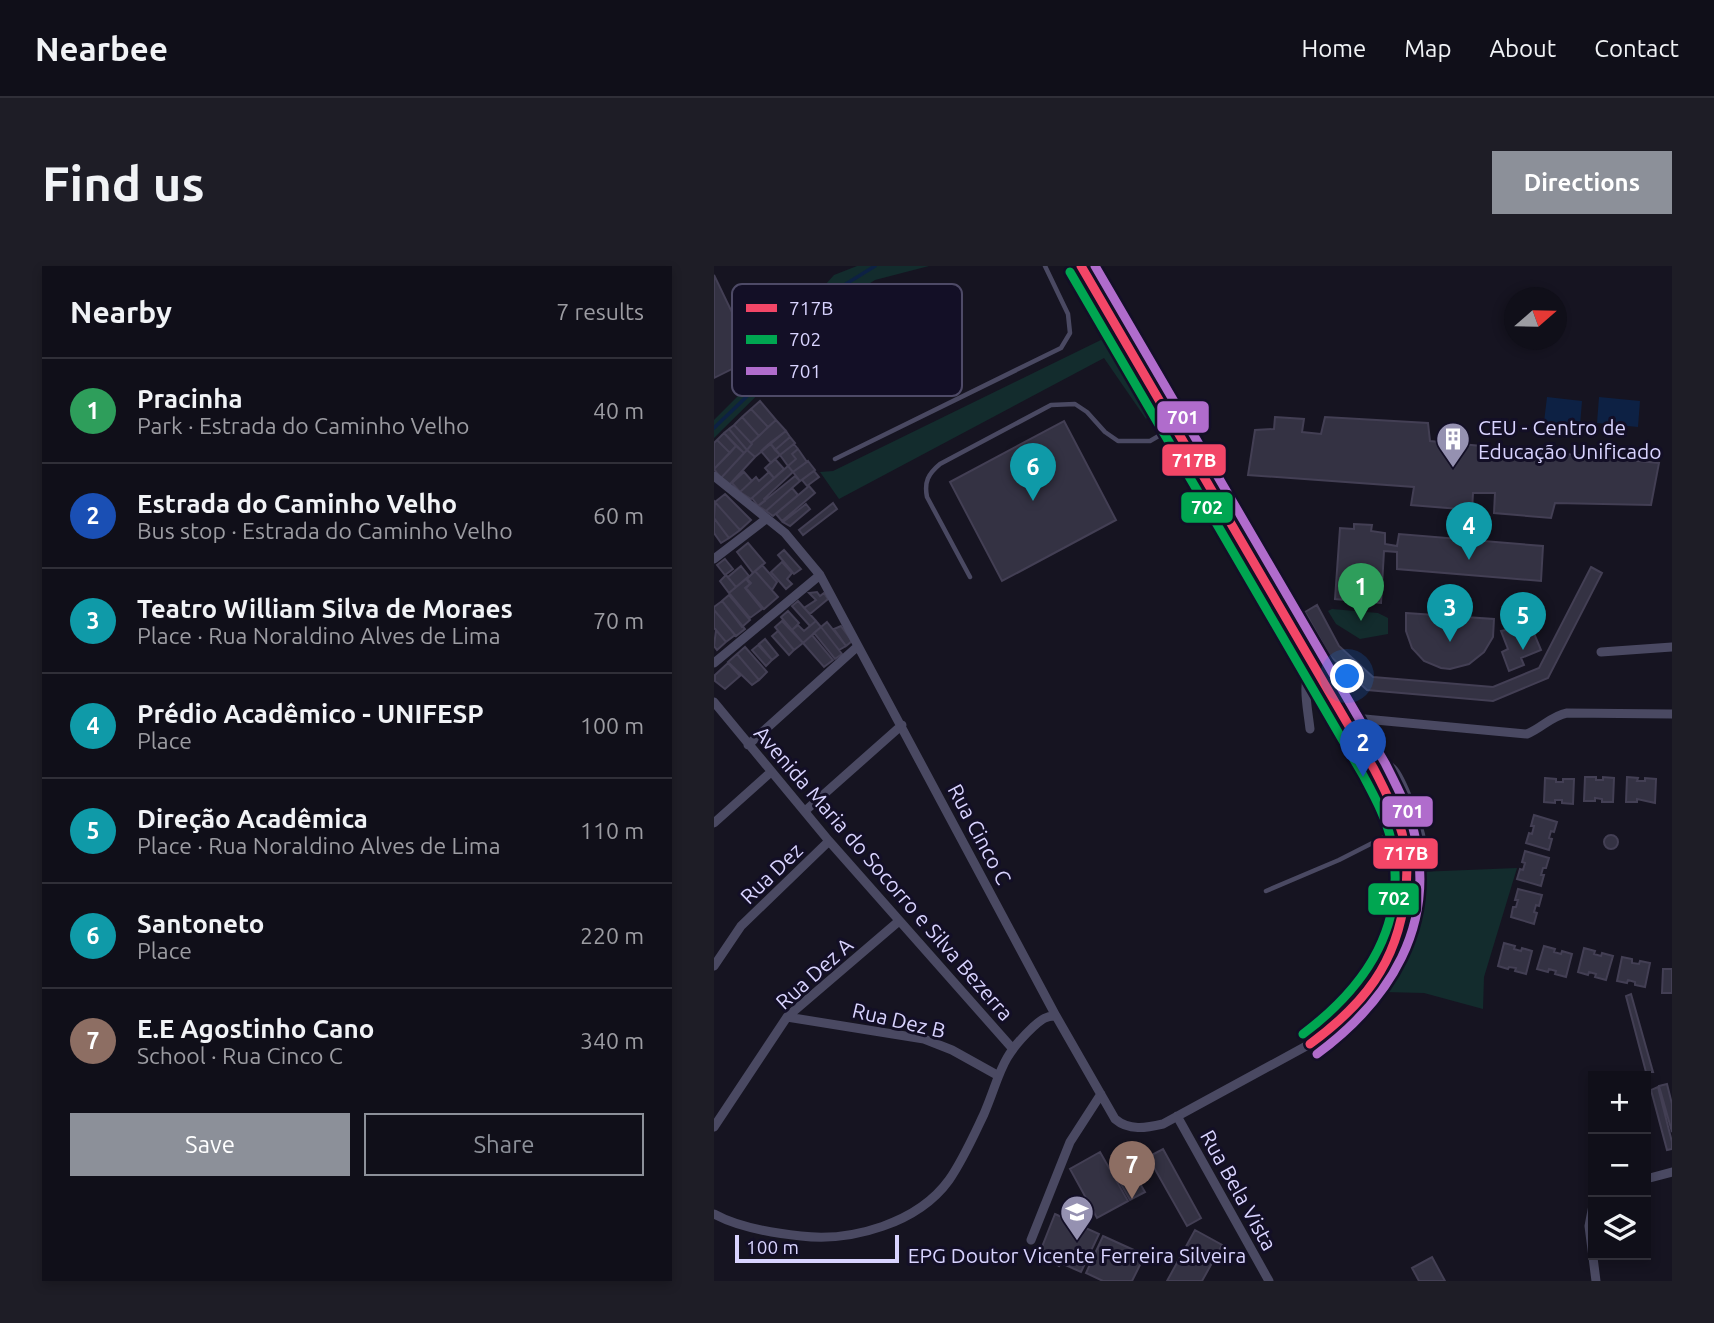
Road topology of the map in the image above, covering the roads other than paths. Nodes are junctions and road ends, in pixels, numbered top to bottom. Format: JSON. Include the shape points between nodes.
{"nodes":[{"id":1,"x":1045,"y":266,"type":"edge"},
{"id":2,"x":1081,"y":266,"type":"edge"},
{"id":3,"x":1175,"y":426,"type":"junction"},
{"id":4,"x":835,"y":459,"type":"dead end"},
{"id":5,"x":714,"y":476,"type":"edge"},
{"id":6,"x":766,"y":519,"type":"junction"},
{"id":7,"x":1237,"y":537,"type":"junction"},
{"id":8,"x":1228,"y":545,"type":"dead end"},
{"id":9,"x":714,"y":559,"type":"edge"},
{"id":10,"x":820,"y":575,"type":"junction"},
{"id":11,"x":970,"y":577,"type":"dead end"},
{"id":12,"x":858,"y":646,"type":"junction"},
{"id":13,"x":1672,"y":647,"type":"edge"},
{"id":14,"x":1601,"y":652,"type":"dead end"},
{"id":15,"x":1311,"y":661,"type":"junction"},
{"id":16,"x":714,"y":663,"type":"edge"},
{"id":17,"x":716,"y":708,"type":"edge"},
{"id":18,"x":1672,"y":714,"type":"edge"},
{"id":19,"x":1343,"y":717,"type":"junction"},
{"id":20,"x":902,"y":726,"type":"junction"},
{"id":21,"x":1310,"y":729,"type":"dead end"},
{"id":22,"x":748,"y":744,"type":"junction"},
{"id":23,"x":1362,"y":749,"type":"junction"},
{"id":24,"x":771,"y":772,"type":"junction"},
{"id":25,"x":805,"y":811,"type":"junction"},
{"id":26,"x":714,"y":823,"type":"edge"},
{"id":27,"x":1401,"y":829,"type":"junction"},
{"id":28,"x":829,"y":841,"type":"junction"},
{"id":29,"x":1406,"y":868,"type":"junction"},
{"id":30,"x":1266,"y":891,"type":"dead end"},
{"id":31,"x":899,"y":921,"type":"junction"},
{"id":32,"x":714,"y":966,"type":"edge"},
{"id":33,"x":1056,"y":1016,"type":"junction"},
{"id":34,"x":787,"y":1017,"type":"junction"},
{"id":35,"x":1012,"y":1048,"type":"junction"},
{"id":36,"x":997,"y":1075,"type":"junction"},
{"id":37,"x":1101,"y":1094,"type":"junction"},
{"id":38,"x":1177,"y":1116,"type":"junction"},
{"id":39,"x":714,"y":1127,"type":"edge"},
{"id":40,"x":1672,"y":1172,"type":"edge"},
{"id":41,"x":1651,"y":1178,"type":"edge"},
{"id":42,"x":714,"y":1214,"type":"edge"},
{"id":43,"x":1031,"y":1240,"type":"dead end"},
{"id":44,"x":1593,"y":1260,"type":"edge"},
{"id":45,"x":1269,"y":1281,"type":"edge"},
{"id":46,"x":1596,"y":1281,"type":"edge"}],
"edges":[{"from":1,"to":4,"type":"lane","via":[[1068,314],[1070,332],[1062,348]]},
{"from":2,"to":3,"type":"street","name":"Rua Cinco C"},
{"from":3,"to":7,"type":"street","name":"Rua Cinco C"},
{"from":3,"to":11,"type":"lane","via":[[1150,440],[1118,441],[1075,404],[1051,405],[940,464],[928,476],[927,497]]},
{"from":5,"to":6,"type":"street","name":"Rua Cinco C"},
{"from":6,"to":9,"type":"street"},
{"from":6,"to":10,"type":"street","name":"Rua Cinco C","via":[[785,533]]},
{"from":7,"to":8,"type":"street"},
{"from":7,"to":15,"type":"street","name":"Rua Cinco C"},
{"from":10,"to":12,"type":"street","name":"Rua Cinco C"},
{"from":10,"to":16,"type":"street"},
{"from":12,"to":20,"type":"street","name":"Rua Cinco C"},
{"from":12,"to":22,"type":"street"},
{"from":13,"to":14,"type":"street"},
{"from":15,"to":19,"type":"street","name":"Rua Cinco C"},
{"from":15,"to":21,"type":"street","via":[[1305,680]]},
{"from":17,"to":22,"type":"street","name":"Avenida Maria do Socorro e Silva Bezerra"},
{"from":18,"to":19,"type":"street","via":[[1567,713],[1527,734]]},
{"from":19,"to":23,"type":"street","name":"Rua Cinco C"},
{"from":20,"to":25,"type":"street"},
{"from":20,"to":33,"type":"street","name":"Rua Cinco C"},
{"from":22,"to":24,"type":"street","name":"Avenida Maria do Socorro e Silva Bezerra"},
{"from":23,"to":27,"type":"street","name":"Rua Cinco C"},
{"from":23,"to":29,"type":"lane","via":[[1398,771],[1420,823],[1424,844]]},
{"from":24,"to":25,"type":"street","name":"Avenida Maria do Socorro e Silva Bezerra"},
{"from":24,"to":26,"type":"street"},
{"from":25,"to":28,"type":"street","name":"Avenida Maria do Socorro e Silva Bezerra"},
{"from":27,"to":29,"type":"street","name":"Rua Cinco C"},
{"from":27,"to":30,"type":"lane"},
{"from":28,"to":31,"type":"street","name":"Avenida Maria do Socorro e Silva Bezerra"},
{"from":28,"to":32,"type":"street","name":"Rua Dez","via":[[740,926]]},
{"from":29,"to":38,"type":"street","name":"Rua Cinco C","via":[[1397,939],[1369,992],[1350,1013],[1310,1044]]},
{"from":31,"to":34,"type":"street","name":"Rua Dez A"},
{"from":31,"to":35,"type":"street","name":"Avenida Maria do Socorro e Silva Bezerra"},
{"from":33,"to":35,"type":"street","via":[[1045,1017]]},
{"from":33,"to":37,"type":"street","name":"Rua Cinco C"},
{"from":34,"to":36,"type":"street","name":"Rua Dez B","via":[[924,1039]]},
{"from":34,"to":39,"type":"street","name":"Rua Dez A"},
{"from":35,"to":36,"type":"street","name":"Avenida Maria do Socorro e Silva Bezerra"},
{"from":36,"to":42,"type":"street","name":"Avenida Maria do Socorro e Silva Bezerra","via":[[985,1112],[950,1179],[933,1198],[903,1216],[842,1237],[815,1238],[773,1233]]},
{"from":37,"to":38,"type":"street","name":"Rua Cinco C","via":[[1115,1119],[1131,1128],[1149,1128]]},
{"from":37,"to":43,"type":"street","via":[[1070,1142]]},
{"from":38,"to":45,"type":"street","name":"Rua Bela Vista"},
{"from":40,"to":41,"type":"street"},
{"from":44,"to":46,"type":"street"}]}
